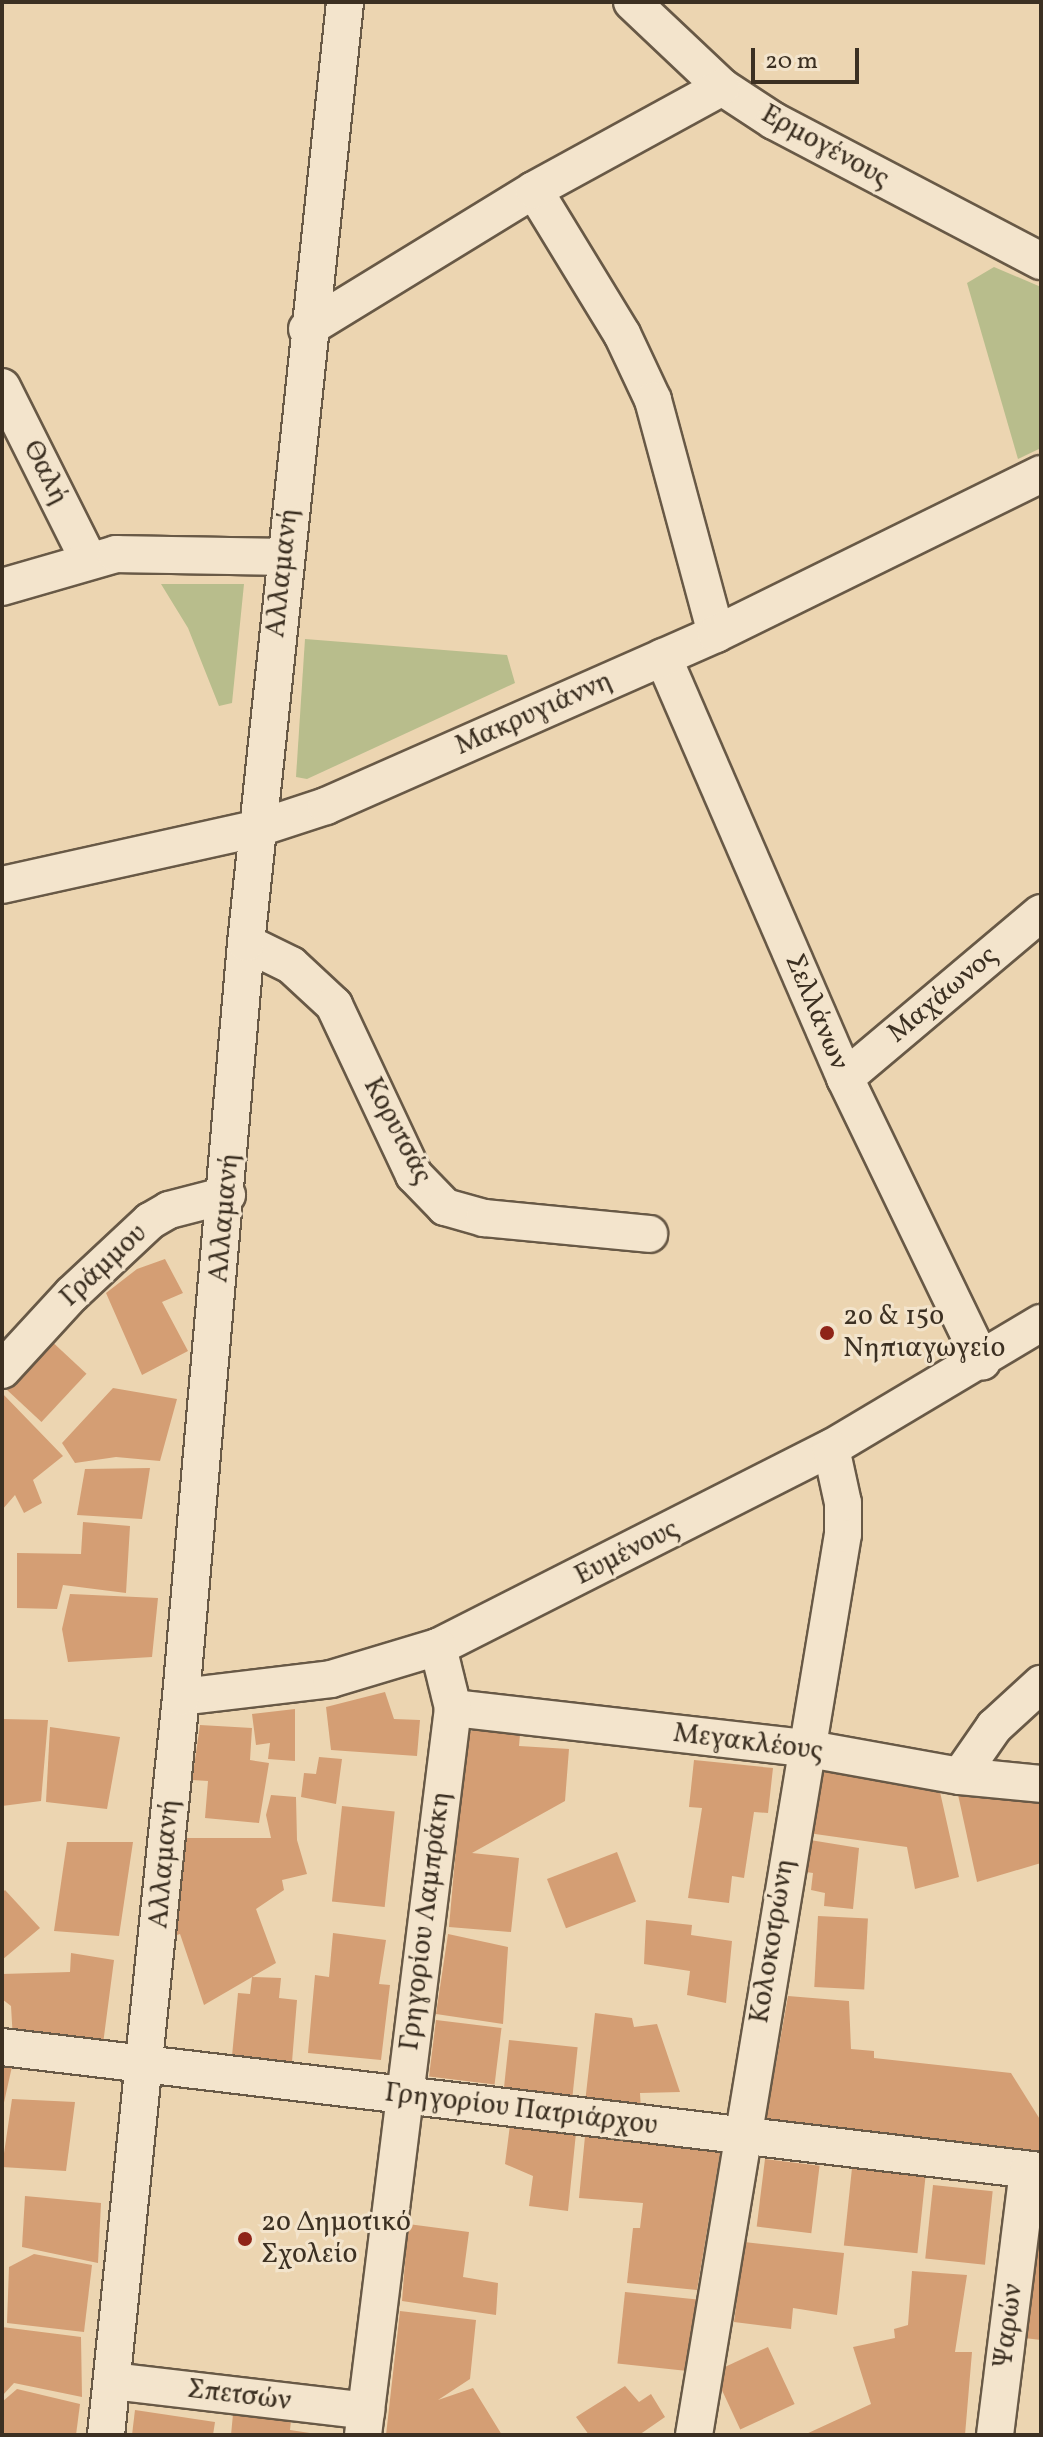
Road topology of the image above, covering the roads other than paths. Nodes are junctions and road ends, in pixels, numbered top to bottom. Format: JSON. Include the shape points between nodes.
{"nodes":[{"id":1,"x":345,"y":2,"type":"edge"},
{"id":2,"x":632,"y":2,"type":"edge"},
{"id":3,"x":722,"y":87,"type":"junction"},
{"id":4,"x":534,"y":190,"type":"junction"},
{"id":5,"x":1041,"y":261,"type":"edge"},
{"id":6,"x":307,"y":329,"type":"junction"},
{"id":7,"x":2,"y":387,"type":"edge"},
{"id":8,"x":1041,"y":474,"type":"edge"},
{"id":9,"x":285,"y":557,"type":"junction"},
{"id":10,"x":88,"y":559,"type":"junction"},
{"id":11,"x":2,"y":587,"type":"edge"},
{"id":12,"x":716,"y":634,"type":"junction"},
{"id":13,"x":663,"y":657,"type":"junction"},
{"id":14,"x":259,"y":828,"type":"junction"},
{"id":15,"x":2,"y":885,"type":"edge"},
{"id":16,"x":1041,"y":913,"type":"edge"},
{"id":17,"x":246,"y":943,"type":"junction"},
{"id":18,"x":845,"y":1078,"type":"junction"},
{"id":19,"x":227,"y":1195,"type":"junction"},
{"id":20,"x":649,"y":1234,"type":"dead end"},
{"id":21,"x":1041,"y":1323,"type":"edge"},
{"id":22,"x":982,"y":1362,"type":"junction"},
{"id":23,"x":2,"y":1370,"type":"edge"},
{"id":24,"x":831,"y":1448,"type":"junction"},
{"id":25,"x":438,"y":1647,"type":"junction"},
{"id":26,"x":1041,"y":1684,"type":"edge"},
{"id":27,"x":181,"y":1697,"type":"junction"},
{"id":28,"x":453,"y":1708,"type":"junction"},
{"id":29,"x":804,"y":1748,"type":"junction"},
{"id":30,"x":960,"y":1776,"type":"junction"},
{"id":31,"x":1041,"y":1784,"type":"edge"},
{"id":32,"x":2,"y":2047,"type":"edge"},
{"id":33,"x":146,"y":2062,"type":"junction"},
{"id":34,"x":404,"y":2096,"type":"junction"},
{"id":35,"x":743,"y":2137,"type":"junction"},
{"id":36,"x":1035,"y":2170,"type":"edge"},
{"id":37,"x":112,"y":2381,"type":"junction"},
{"id":38,"x":364,"y":2423,"type":"edge"},
{"id":39,"x":106,"y":2435,"type":"edge"},
{"id":40,"x":694,"y":2435,"type":"edge"},
{"id":41,"x":995,"y":2435,"type":"edge"}],
"edges":[{"from":1,"to":6,"type":"street","name":"Αλλαμανή"},
{"from":2,"to":3,"type":"street","name":"Ερμογένους"},
{"from":3,"to":4,"type":"street"},
{"from":3,"to":5,"type":"street","name":"Ερμογένους","via":[[817,147]]},
{"from":4,"to":6,"type":"street"},
{"from":4,"to":12,"type":"street","via":[[622,334],[653,400]]},
{"from":6,"to":9,"type":"street","name":"Αλλαμανή"},
{"from":7,"to":10,"type":"street","name":"Θαλή"},
{"from":8,"to":12,"type":"street","name":"Μακρυγιάννη"},
{"from":9,"to":10,"type":"street","via":[[151,552]]},
{"from":9,"to":14,"type":"street","name":"Αλλαμανή"},
{"from":10,"to":11,"type":"street"},
{"from":12,"to":13,"type":"street","name":"Μακρυγιάννη"},
{"from":13,"to":14,"type":"street","name":"Μακρυγιάννη","via":[[355,794]]},
{"from":13,"to":18,"type":"street","name":"Σελλάνων"},
{"from":14,"to":15,"type":"street","name":"Μακρυγιάννη"},
{"from":14,"to":17,"type":"street","name":"Αλλαμανή"},
{"from":16,"to":18,"type":"street","name":"Μαχάωνος"},
{"from":17,"to":19,"type":"street","name":"Αλλαμανή"},
{"from":17,"to":20,"type":"street","name":"Κορυτσάς","via":[[291,965],[334,1005],[414,1175],[445,1207],[484,1218]]},
{"from":18,"to":22,"type":"street","name":"Σελλάνων"},
{"from":19,"to":23,"type":"street","name":"Γράμμου","via":[[169,1210],[150,1221]]},
{"from":19,"to":27,"type":"street","name":"Αλλαμανή"},
{"from":21,"to":22,"type":"street","name":"Ευμένους"},
{"from":22,"to":24,"type":"street","name":"Ευμένους"},
{"from":24,"to":25,"type":"street","name":"Ευμένους"},
{"from":24,"to":29,"type":"street","name":"Κολοκοτρώνη","via":[[843,1503],[843,1534]]},
{"from":25,"to":27,"type":"street","name":"Ευμένους","via":[[331,1679]]},
{"from":25,"to":28,"type":"street","name":"Γρηγορίου Λαμπράκη"},
{"from":26,"to":30,"type":"street","via":[[994,1727]]},
{"from":27,"to":33,"type":"street","name":"Αλλαμανή"},
{"from":28,"to":29,"type":"street","name":"Μεγακλέους"},
{"from":28,"to":34,"type":"street","name":"Γρηγορίου Λαμπράκη"},
{"from":29,"to":30,"type":"street","name":"Μεγακλέους"},
{"from":29,"to":35,"type":"street","name":"Κολοκοτρώνη"},
{"from":30,"to":31,"type":"street","name":"Μεγακλέους"},
{"from":32,"to":33,"type":"street","name":"Γρηγορίου Πατριάρχου"},
{"from":33,"to":34,"type":"street","name":"Γρηγορίου Πατριάρχου"},
{"from":33,"to":37,"type":"street","name":"Αλλαμανή"},
{"from":34,"to":35,"type":"street","name":"Γρηγορίου Πατριάρχου"},
{"from":34,"to":38,"type":"street","name":"Γρηγορίου Λαμπράκη"},
{"from":35,"to":36,"type":"street","name":"Γρηγορίου Πατριάρχου"},
{"from":35,"to":40,"type":"street","name":"Κολοκοτρώνη"},
{"from":36,"to":41,"type":"street","name":"Ψαρών"},
{"from":37,"to":38,"type":"street","name":"Σπετσών"},
{"from":37,"to":39,"type":"street","name":"Αλλαμανή"}]}
